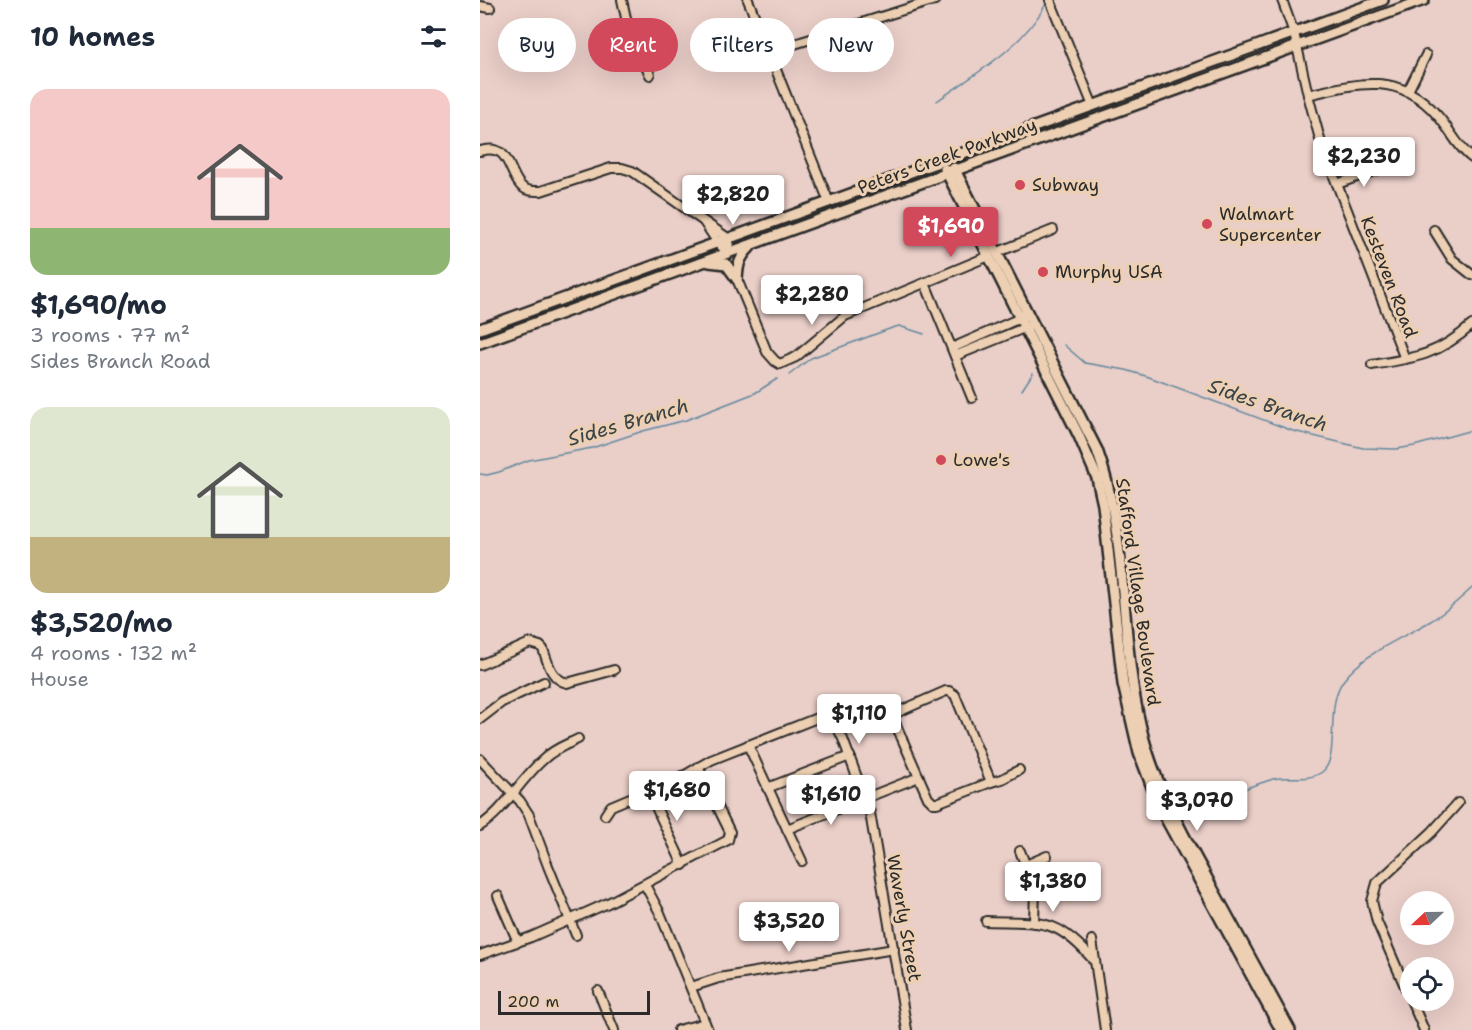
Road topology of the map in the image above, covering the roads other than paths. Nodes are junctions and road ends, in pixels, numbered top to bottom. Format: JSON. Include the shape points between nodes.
{"nodes":[{"id":1,"x":622,"y":0,"type":"edge"},
{"id":2,"x":747,"y":0,"type":"edge"},
{"id":3,"x":934,"y":0,"type":"edge"},
{"id":4,"x":1050,"y":0,"type":"edge"},
{"id":5,"x":1282,"y":0,"type":"edge"},
{"id":6,"x":1383,"y":0,"type":"edge"},
{"id":7,"x":1424,"y":0,"type":"edge"},
{"id":8,"x":480,"y":6,"type":"edge"},
{"id":9,"x":490,"y":8,"type":"dead end"},
{"id":10,"x":755,"y":18,"type":"edge"},
{"id":11,"x":1294,"y":33,"type":"junction"},
{"id":12,"x":795,"y":44,"type":"edge"},
{"id":13,"x":1297,"y":47,"type":"junction"},
{"id":14,"x":1426,"y":55,"type":"dead end"},
{"id":15,"x":777,"y":72,"type":"edge"},
{"id":16,"x":650,"y":75,"type":"dead end"},
{"id":17,"x":1408,"y":91,"type":"junction"},
{"id":18,"x":1308,"y":95,"type":"junction"},
{"id":19,"x":1093,"y":106,"type":"junction"},
{"id":20,"x":480,"y":151,"type":"edge"},
{"id":21,"x":1472,"y":159,"type":"edge"},
{"id":22,"x":946,"y":160,"type":"junction"},
{"id":23,"x":1382,"y":168,"type":"dead end"},
{"id":24,"x":951,"y":173,"type":"junction"},
{"id":25,"x":1337,"y":184,"type":"junction"},
{"id":26,"x":829,"y":202,"type":"junction"},
{"id":27,"x":701,"y":218,"type":"junction"},
{"id":28,"x":1053,"y":230,"type":"dead end"},
{"id":29,"x":1434,"y":230,"type":"dead end"},
{"id":30,"x":777,"y":236,"type":"junction"},
{"id":31,"x":729,"y":239,"type":"junction"},
{"id":32,"x":718,"y":243,"type":"junction"},
{"id":33,"x":753,"y":244,"type":"junction"},
{"id":34,"x":998,"y":252,"type":"junction"},
{"id":35,"x":728,"y":253,"type":"junction"},
{"id":36,"x":988,"y":256,"type":"junction"},
{"id":37,"x":706,"y":261,"type":"junction"},
{"id":38,"x":1472,"y":275,"type":"edge"},
{"id":39,"x":737,"y":279,"type":"junction"},
{"id":40,"x":924,"y":284,"type":"junction"},
{"id":41,"x":1026,"y":321,"type":"junction"},
{"id":42,"x":1472,"y":325,"type":"edge"},
{"id":43,"x":480,"y":329,"type":"edge"},
{"id":44,"x":480,"y":343,"type":"edge"},
{"id":45,"x":953,"y":352,"type":"junction"},
{"id":46,"x":1405,"y":359,"type":"junction"},
{"id":47,"x":1372,"y":365,"type":"dead end"},
{"id":48,"x":972,"y":398,"type":"dead end"},
{"id":49,"x":480,"y":665,"type":"edge"},
{"id":50,"x":614,"y":670,"type":"dead end"},
{"id":51,"x":544,"y":682,"type":"dead end"},
{"id":52,"x":480,"y":719,"type":"edge"},
{"id":53,"x":578,"y":740,"type":"dead end"},
{"id":54,"x":748,"y":745,"type":"junction"},
{"id":55,"x":850,"y":756,"type":"junction"},
{"id":56,"x":480,"y":759,"type":"edge"},
{"id":57,"x":698,"y":767,"type":"junction"},
{"id":58,"x":1019,"y":770,"type":"dead end"},
{"id":59,"x":919,"y":777,"type":"junction"},
{"id":60,"x":991,"y":782,"type":"junction"},
{"id":61,"x":767,"y":788,"type":"junction"},
{"id":62,"x":648,"y":790,"type":"junction"},
{"id":63,"x":513,"y":794,"type":"junction"},
{"id":64,"x":866,"y":800,"type":"junction"},
{"id":65,"x":1458,"y":803,"type":"dead end"},
{"id":66,"x":605,"y":815,"type":"dead end"},
{"id":67,"x":480,"y":826,"type":"edge"},
{"id":68,"x":787,"y":829,"type":"junction"},
{"id":69,"x":1020,"y":851,"type":"dead end"},
{"id":70,"x":1047,"y":856,"type":"dead end"},
{"id":71,"x":802,"y":861,"type":"dead end"},
{"id":72,"x":683,"y":865,"type":"junction"},
{"id":73,"x":1026,"y":865,"type":"junction"},
{"id":74,"x":645,"y":885,"type":"junction"},
{"id":75,"x":498,"y":896,"type":"dead end"},
{"id":76,"x":570,"y":920,"type":"junction"},
{"id":77,"x":986,"y":921,"type":"dead end"},
{"id":78,"x":1034,"y":923,"type":"junction"},
{"id":79,"x":576,"y":935,"type":"dead end"},
{"id":80,"x":1092,"y":940,"type":"dead end"},
{"id":81,"x":518,"y":942,"type":"junction"},
{"id":82,"x":894,"y":949,"type":"junction"},
{"id":83,"x":480,"y":956,"type":"edge"},
{"id":84,"x":1095,"y":962,"type":"junction"},
{"id":85,"x":1400,"y":974,"type":"edge"},
{"id":86,"x":691,"y":987,"type":"junction"},
{"id":87,"x":598,"y":991,"type":"dead end"},
{"id":88,"x":1416,"y":1011,"type":"edge"},
{"id":89,"x":706,"y":1026,"type":"edge"},
{"id":90,"x":614,"y":1030,"type":"edge"},
{"id":91,"x":678,"y":1030,"type":"edge"},
{"id":92,"x":907,"y":1030,"type":"edge"},
{"id":93,"x":1105,"y":1030,"type":"edge"},
{"id":94,"x":1281,"y":1030,"type":"edge"},
{"id":95,"x":1290,"y":1030,"type":"edge"},
{"id":96,"x":1424,"y":1030,"type":"edge"}],
"edges":[{"from":1,"to":16,"type":"street","via":[[628,27]]},
{"from":2,"to":10,"type":"street"},
{"from":3,"to":12,"type":"street"},
{"from":4,"to":19,"type":"street"},
{"from":5,"to":11,"type":"street","name":"Kesteven Road"},
{"from":6,"to":11,"type":"main road","name":"Peters Creek Parkway"},
{"from":7,"to":13,"type":"main road","name":"Peters Creek Parkway"},
{"from":8,"to":9,"type":"street"},
{"from":11,"to":13,"type":"street","name":"Kesteven Road"},
{"from":11,"to":19,"type":"main road","name":"Peters Creek Parkway"},
{"from":13,"to":18,"type":"street","name":"Kesteven Road"},
{"from":13,"to":24,"type":"main road","name":"Peters Creek Parkway"},
{"from":14,"to":17,"type":"street"},
{"from":15,"to":26,"type":"street"},
{"from":17,"to":18,"type":"street","via":[[1372,83]]},
{"from":17,"to":21,"type":"street","via":[[1437,114]]},
{"from":18,"to":25,"type":"street","name":"Kesteven Road"},
{"from":19,"to":22,"type":"main road","name":"Peters Creek Parkway"},
{"from":20,"to":27,"type":"street","via":[[492,149],[501,153],[522,187],[529,191],[541,191],[611,168],[627,169]]},
{"from":22,"to":24,"type":"main road","name":"Stafford Village Boulevard"},
{"from":22,"to":26,"type":"main road","name":"Peters Creek Parkway"},
{"from":23,"to":25,"type":"street"},
{"from":24,"to":30,"type":"main road","name":"Peters Creek Parkway"},
{"from":24,"to":34,"type":"main road","name":"Stafford Village Boulevard"},
{"from":24,"to":36,"type":"main road","name":"Stafford Village Boulevard"},
{"from":25,"to":46,"type":"street","name":"Kesteven Road"},
{"from":26,"to":30,"type":"main road","via":[[825,213],[791,225]]},
{"from":26,"to":31,"type":"main road","name":"Peters Creek Parkway"},
{"from":27,"to":31,"type":"street"},
{"from":27,"to":32,"type":"street"},
{"from":28,"to":34,"type":"street"},
{"from":29,"to":38,"type":"street","via":[[1452,259]]},
{"from":30,"to":33,"type":"main road","name":"Peters Creek Parkway"},
{"from":31,"to":32,"type":"main road","name":"Peters Creek Parkway"},
{"from":31,"to":35,"type":"street"},
{"from":32,"to":35,"type":"street"},
{"from":32,"to":43,"type":"main road","name":"Peters Creek Parkway"},
{"from":33,"to":35,"type":"main road","name":"Peters Creek Parkway"},
{"from":33,"to":39,"type":"main road","via":[[737,264]]},
{"from":34,"to":41,"type":"main road","name":"Stafford Village Boulevard"},
{"from":35,"to":37,"type":"main road","name":"Peters Creek Parkway"},
{"from":36,"to":40,"type":"street"},
{"from":36,"to":41,"type":"main road","name":"Stafford Village Boulevard"},
{"from":37,"to":39,"type":"main road","via":[[726,264]]},
{"from":37,"to":44,"type":"main road","name":"Peters Creek Parkway"},
{"from":39,"to":40,"type":"street","via":[[767,352],[780,364],[796,357],[845,315]]},
{"from":40,"to":45,"type":"street"},
{"from":41,"to":45,"type":"street"},
{"from":41,"to":94,"type":"main road","name":"Stafford Village Boulevard","via":[[1097,478],[1126,700],[1148,779]]},
{"from":41,"to":95,"type":"main road","name":"Stafford Village Boulevard","via":[[1097,450],[1108,484],[1133,690],[1142,732],[1167,805]]},
{"from":42,"to":46,"type":"street","via":[[1443,347]]},
{"from":45,"to":48,"type":"street"},
{"from":46,"to":47,"type":"street"},
{"from":49,"to":50,"type":"street","via":[[530,643],[543,649],[553,674],[561,682]]},
{"from":51,"to":52,"type":"street","via":[[502,702]]},
{"from":53,"to":63,"type":"street","via":[[548,754]]},
{"from":54,"to":55,"type":"street","name":"Waverly Street","via":[[827,714],[836,722]]},
{"from":54,"to":57,"type":"street"},
{"from":54,"to":61,"type":"street"},
{"from":55,"to":61,"type":"street"},
{"from":55,"to":64,"type":"street","name":"Waverly Street"},
{"from":56,"to":63,"type":"street"},
{"from":57,"to":62,"type":"street"},
{"from":57,"to":72,"type":"street","via":[[730,837]]},
{"from":58,"to":60,"type":"street"},
{"from":59,"to":60,"type":"street","via":[[930,802],[938,803]]},
{"from":59,"to":60,"type":"street","via":[[894,715],[949,691],[955,695]]},
{"from":59,"to":64,"type":"street"},
{"from":61,"to":68,"type":"street"},
{"from":62,"to":66,"type":"street","via":[[611,806]]},
{"from":62,"to":72,"type":"street"},
{"from":63,"to":67,"type":"street"},
{"from":63,"to":76,"type":"street","via":[[532,821]]},
{"from":64,"to":68,"type":"street"},
{"from":64,"to":82,"type":"street","name":"Waverly Street"},
{"from":65,"to":85,"type":"street","via":[[1377,883],[1372,901],[1377,922]]},
{"from":68,"to":71,"type":"street"},
{"from":69,"to":73,"type":"street"},
{"from":70,"to":73,"type":"street"},
{"from":72,"to":74,"type":"street"},
{"from":73,"to":78,"type":"street","via":[[1035,889]]},
{"from":74,"to":76,"type":"street"},
{"from":74,"to":86,"type":"street"},
{"from":75,"to":81,"type":"street"},
{"from":76,"to":79,"type":"street"},
{"from":76,"to":81,"type":"street"},
{"from":77,"to":78,"type":"street"},
{"from":78,"to":84,"type":"street","via":[[1062,930]]},
{"from":80,"to":84,"type":"street"},
{"from":81,"to":83,"type":"street"},
{"from":82,"to":86,"type":"street","via":[[718,978]]},
{"from":82,"to":92,"type":"street","name":"Waverly Street"},
{"from":84,"to":93,"type":"street"},
{"from":86,"to":89,"type":"street"},
{"from":87,"to":90,"type":"street"},
{"from":88,"to":96,"type":"street"},
{"from":89,"to":91,"type":"street"}]}
